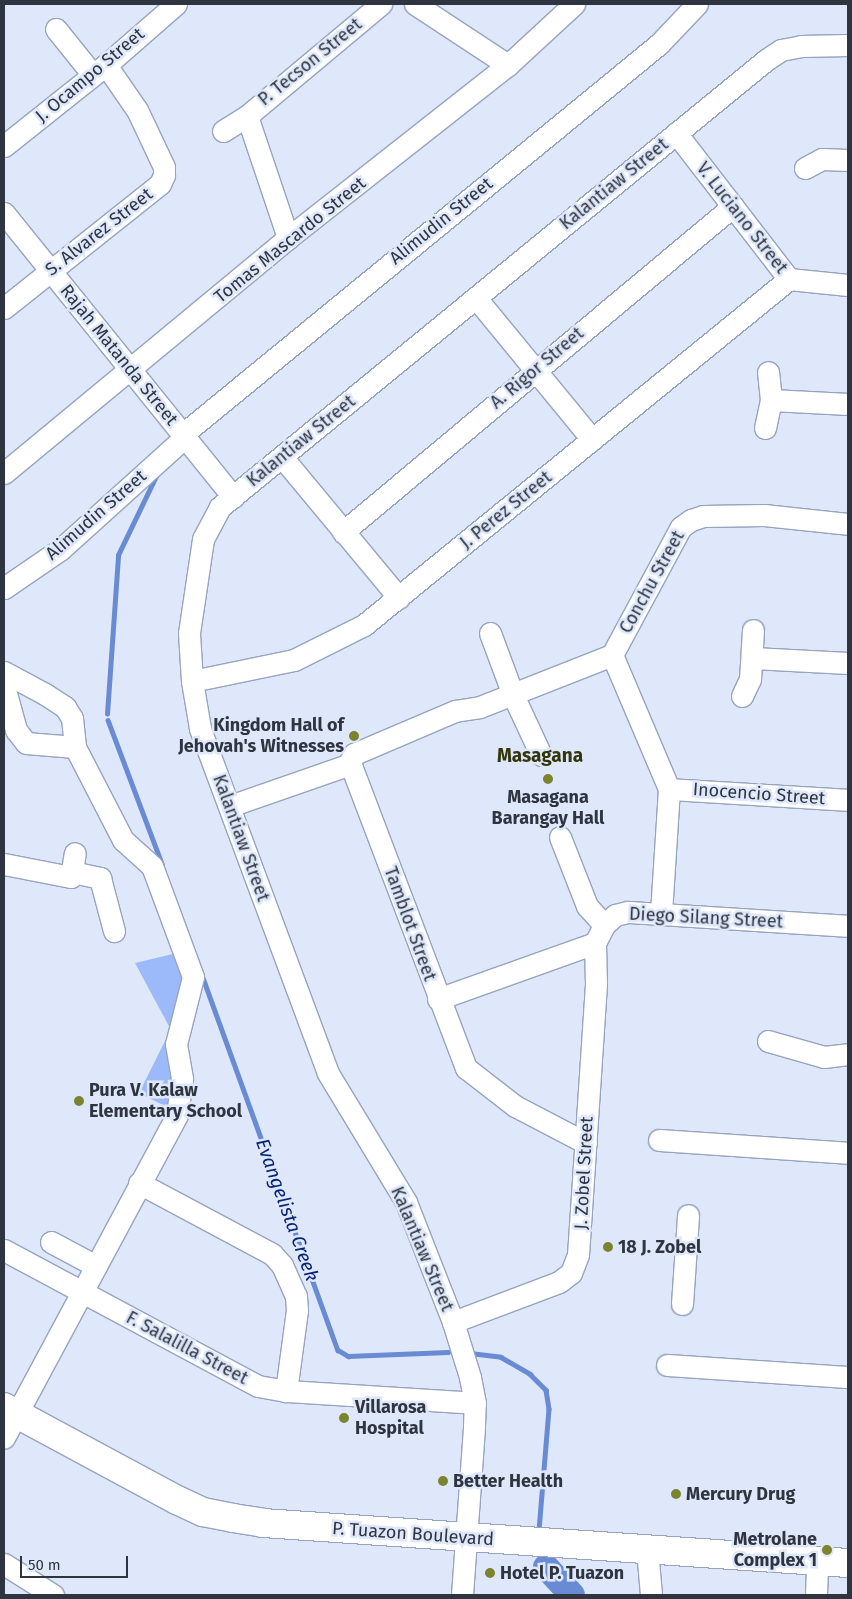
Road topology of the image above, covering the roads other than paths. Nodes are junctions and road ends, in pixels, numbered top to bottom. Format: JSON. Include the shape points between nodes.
{"nodes":[{"id":1,"x":176,"y":4,"type":"edge"},
{"id":2,"x":381,"y":4,"type":"edge"},
{"id":3,"x":415,"y":4,"type":"edge"},
{"id":4,"x":574,"y":4,"type":"edge"},
{"id":5,"x":697,"y":4,"type":"edge"},
{"id":6,"x":56,"y":29,"type":"dead end"},
{"id":7,"x":848,"y":42,"type":"edge"},
{"id":8,"x":508,"y":65,"type":"junction"},
{"id":9,"x":100,"y":70,"type":"junction"},
{"id":10,"x":247,"y":116,"type":"junction"},
{"id":11,"x":223,"y":131,"type":"dead end"},
{"id":12,"x":676,"y":133,"type":"junction"},
{"id":13,"x":4,"y":146,"type":"edge"},
{"id":14,"x":848,"y":160,"type":"edge"},
{"id":15,"x":805,"y":168,"type":"dead end"},
{"id":16,"x":733,"y":206,"type":"junction"},
{"id":17,"x":4,"y":212,"type":"edge"},
{"id":18,"x":288,"y":238,"type":"junction"},
{"id":19,"x":50,"y":270,"type":"junction"},
{"id":20,"x":789,"y":279,"type":"junction"},
{"id":21,"x":848,"y":285,"type":"edge"},
{"id":22,"x":476,"y":298,"type":"junction"},
{"id":23,"x":4,"y":308,"type":"edge"},
{"id":24,"x":534,"y":369,"type":"junction"},
{"id":25,"x":131,"y":370,"type":"junction"},
{"id":26,"x":768,"y":372,"type":"dead end"},
{"id":27,"x":771,"y":400,"type":"junction"},
{"id":28,"x":848,"y":404,"type":"edge"},
{"id":29,"x":765,"y":428,"type":"dead end"},
{"id":30,"x":184,"y":436,"type":"junction"},
{"id":31,"x":592,"y":440,"type":"junction"},
{"id":32,"x":282,"y":457,"type":"junction"},
{"id":33,"x":4,"y":473,"type":"edge"},
{"id":34,"x":233,"y":497,"type":"junction"},
{"id":35,"x":848,"y":524,"type":"edge"},
{"id":36,"x":343,"y":532,"type":"junction"},
{"id":37,"x":4,"y":588,"type":"edge"},
{"id":38,"x":399,"y":598,"type":"junction"},
{"id":39,"x":753,"y":630,"type":"dead end"},
{"id":40,"x":490,"y":632,"type":"dead end"},
{"id":41,"x":612,"y":655,"type":"junction"},
{"id":42,"x":753,"y":658,"type":"junction"},
{"id":43,"x":848,"y":663,"type":"edge"},
{"id":44,"x":4,"y":672,"type":"edge"},
{"id":45,"x":192,"y":682,"type":"junction"},
{"id":46,"x":4,"y":686,"type":"edge"},
{"id":47,"x":513,"y":695,"type":"junction"},
{"id":48,"x":742,"y":696,"type":"dead end"},
{"id":49,"x":75,"y":747,"type":"junction"},
{"id":50,"x":541,"y":755,"type":"dead end"},
{"id":51,"x":348,"y":765,"type":"junction"},
{"id":52,"x":669,"y":789,"type":"junction"},
{"id":53,"x":848,"y":800,"type":"edge"},
{"id":54,"x":230,"y":806,"type":"junction"},
{"id":55,"x":560,"y":837,"type":"dead end"},
{"id":56,"x":4,"y":864,"type":"edge"},
{"id":57,"x":660,"y":913,"type":"junction"},
{"id":58,"x":848,"y":926,"type":"edge"},
{"id":59,"x":114,"y":931,"type":"dead end"},
{"id":60,"x":600,"y":934,"type":"junction"},
{"id":61,"x":438,"y":999,"type":"junction"},
{"id":62,"x":768,"y":1041,"type":"dead end"},
{"id":63,"x":848,"y":1054,"type":"edge"},
{"id":64,"x":659,"y":1140,"type":"dead end"},
{"id":65,"x":586,"y":1144,"type":"junction"},
{"id":66,"x":848,"y":1153,"type":"edge"},
{"id":67,"x":139,"y":1184,"type":"junction"},
{"id":68,"x":688,"y":1215,"type":"dead end"},
{"id":69,"x":51,"y":1242,"type":"dead end"},
{"id":70,"x":4,"y":1250,"type":"edge"},
{"id":71,"x":96,"y":1266,"type":"junction"},
{"id":72,"x":83,"y":1292,"type":"junction"},
{"id":73,"x":682,"y":1304,"type":"dead end"},
{"id":74,"x":453,"y":1322,"type":"junction"},
{"id":75,"x":667,"y":1365,"type":"dead end"},
{"id":76,"x":848,"y":1377,"type":"edge"},
{"id":77,"x":286,"y":1391,"type":"junction"},
{"id":78,"x":475,"y":1402,"type":"junction"},
{"id":79,"x":10,"y":1410,"type":"edge"},
{"id":80,"x":4,"y":1438,"type":"edge"},
{"id":81,"x":464,"y":1538,"type":"junction"},
{"id":82,"x":647,"y":1549,"type":"junction"},
{"id":83,"x":817,"y":1560,"type":"junction"},
{"id":84,"x":848,"y":1563,"type":"edge"},
{"id":85,"x":4,"y":1564,"type":"edge"},
{"id":86,"x":54,"y":1595,"type":"edge"},
{"id":87,"x":462,"y":1595,"type":"edge"},
{"id":88,"x":651,"y":1595,"type":"edge"},
{"id":89,"x":816,"y":1595,"type":"edge"}],
"edges":[{"from":1,"to":9,"type":"street","name":"J. Ocampo Street"},
{"from":2,"to":10,"type":"street","name":"P. Tecson Street"},
{"from":3,"to":8,"type":"street"},
{"from":4,"to":8,"type":"street","name":"Tomas Mascardo Street"},
{"from":5,"to":30,"type":"street","name":"Alimudin Street","via":[[659,44]]},
{"from":6,"to":9,"type":"street","name":"S. Alvarez Street"},
{"from":7,"to":12,"type":"street","name":"Kalantiaw Street","via":[[781,50]]},
{"from":8,"to":18,"type":"street","name":"Tomas Mascardo Street"},
{"from":9,"to":13,"type":"street","name":"J. Ocampo Street"},
{"from":9,"to":19,"type":"street","name":"S. Alvarez Street","via":[[137,110],[164,167],[164,175],[160,184]]},
{"from":10,"to":11,"type":"street"},
{"from":10,"to":18,"type":"street","name":"P. Tecson Street"},
{"from":12,"to":16,"type":"street","name":"V. Luciano Street"},
{"from":12,"to":22,"type":"street","name":"Kalantiaw Street"},
{"from":14,"to":15,"type":"street","via":[[822,159]]},
{"from":16,"to":20,"type":"street","name":"V. Luciano Street"},
{"from":16,"to":24,"type":"street","name":"A. Rigor Street"},
{"from":17,"to":19,"type":"street","name":"Rajah Matanda Street"},
{"from":18,"to":25,"type":"street","name":"Tomas Mascardo Street"},
{"from":19,"to":23,"type":"street","name":"S. Alvarez Street"},
{"from":19,"to":25,"type":"street","name":"Rajah Matanda Street"},
{"from":20,"to":21,"type":"street","name":"V. Luciano Street"},
{"from":20,"to":31,"type":"street","name":"J. Perez Street"},
{"from":22,"to":24,"type":"street"},
{"from":22,"to":32,"type":"street","name":"Kalantiaw Street"},
{"from":24,"to":31,"type":"street"},
{"from":24,"to":36,"type":"street","name":"A. Rigor Street"},
{"from":25,"to":30,"type":"street","name":"Rajah Matanda Street"},
{"from":25,"to":33,"type":"street","name":"Tomas Mascardo Street"},
{"from":26,"to":27,"type":"street"},
{"from":27,"to":28,"type":"street"},
{"from":27,"to":29,"type":"street"},
{"from":30,"to":34,"type":"street","name":"Rajah Matanda Street"},
{"from":30,"to":37,"type":"street","name":"Alimudin Street","via":[[62,549]]},
{"from":31,"to":38,"type":"street","name":"J. Perez Street"},
{"from":32,"to":34,"type":"street","name":"Kalantiaw Street"},
{"from":32,"to":36,"type":"street"},
{"from":34,"to":45,"type":"street","name":"Kalantiaw Street","via":[[213,516],[200,553],[189,633]]},
{"from":35,"to":41,"type":"street","name":"Conchu Street","via":[[764,515],[703,516],[690,520],[681,527]]},
{"from":36,"to":38,"type":"street"},
{"from":38,"to":45,"type":"street","name":"J. Perez Street","via":[[364,625],[294,660]]},
{"from":39,"to":42,"type":"street"},
{"from":40,"to":47,"type":"street"},
{"from":41,"to":47,"type":"street"},
{"from":41,"to":52,"type":"street"},
{"from":42,"to":43,"type":"street"},
{"from":42,"to":48,"type":"street","via":[[750,679]]},
{"from":44,"to":49,"type":"street","via":[[65,707],[72,718]]},
{"from":45,"to":54,"type":"street","name":"Kalantiaw Street","via":[[199,722]]},
{"from":46,"to":49,"type":"street","via":[[16,730],[26,743]]},
{"from":47,"to":50,"type":"street"},
{"from":47,"to":51,"type":"street","via":[[480,708],[455,711],[354,754]]},
{"from":49,"to":67,"type":"street","via":[[123,840],[152,866],[193,977],[176,1044],[182,1079],[177,1115]]},
{"from":51,"to":54,"type":"street"},
{"from":51,"to":61,"type":"street","name":"Tamblot Street"},
{"from":52,"to":53,"type":"street","name":"Inocencio Street"},
{"from":52,"to":57,"type":"street"},
{"from":54,"to":74,"type":"street","name":"Kalantiaw Street","via":[[328,1074],[406,1202]]},
{"from":55,"to":60,"type":"street"},
{"from":56,"to":59,"type":"street","via":[[71,877],[74,863],[100,878]]},
{"from":57,"to":58,"type":"street","name":"Diego Silang Street"},
{"from":57,"to":60,"type":"street","name":"Diego Silang Street","via":[[615,915]]},
{"from":60,"to":61,"type":"street","name":"Diego Silang Street"},
{"from":60,"to":65,"type":"street","name":"J. Zobel Street"},
{"from":61,"to":65,"type":"street","name":"Tamblot Street","via":[[466,1068],[514,1106]]},
{"from":62,"to":63,"type":"street","via":[[824,1056]]},
{"from":64,"to":66,"type":"street"},
{"from":65,"to":74,"type":"street","name":"J. Zobel Street","via":[[578,1255],[571,1273],[559,1282]]},
{"from":67,"to":71,"type":"street"},
{"from":67,"to":77,"type":"street","via":[[272,1254],[282,1265],[296,1296],[297,1310]]},
{"from":68,"to":73,"type":"street"},
{"from":69,"to":71,"type":"street"},
{"from":70,"to":72,"type":"street","name":"F. Salalilla Street"},
{"from":71,"to":72,"type":"street"},
{"from":72,"to":77,"type":"street","name":"F. Salalilla Street","via":[[235,1375],[258,1386]]},
{"from":72,"to":79,"type":"street"},
{"from":74,"to":78,"type":"street","name":"Kalantiaw Street"},
{"from":75,"to":76,"type":"street"},
{"from":77,"to":78,"type":"street","name":"F. Salalilla Street"},
{"from":78,"to":81,"type":"street","name":"Kalantiaw Street"},
{"from":79,"to":80,"type":"street"},
{"from":79,"to":81,"type":"main road","name":"P. Tuazon Boulevard","via":[[203,1512],[263,1523]]},
{"from":81,"to":82,"type":"main road","name":"P. Tuazon Boulevard"},
{"from":81,"to":87,"type":"street","name":"Kalantiaw Street"},
{"from":82,"to":83,"type":"main road","name":"P. Tuazon Boulevard"},
{"from":82,"to":88,"type":"street"},
{"from":83,"to":84,"type":"main road","name":"P. Tuazon Boulevard"},
{"from":83,"to":89,"type":"street"},
{"from":85,"to":86,"type":"street"}]}
